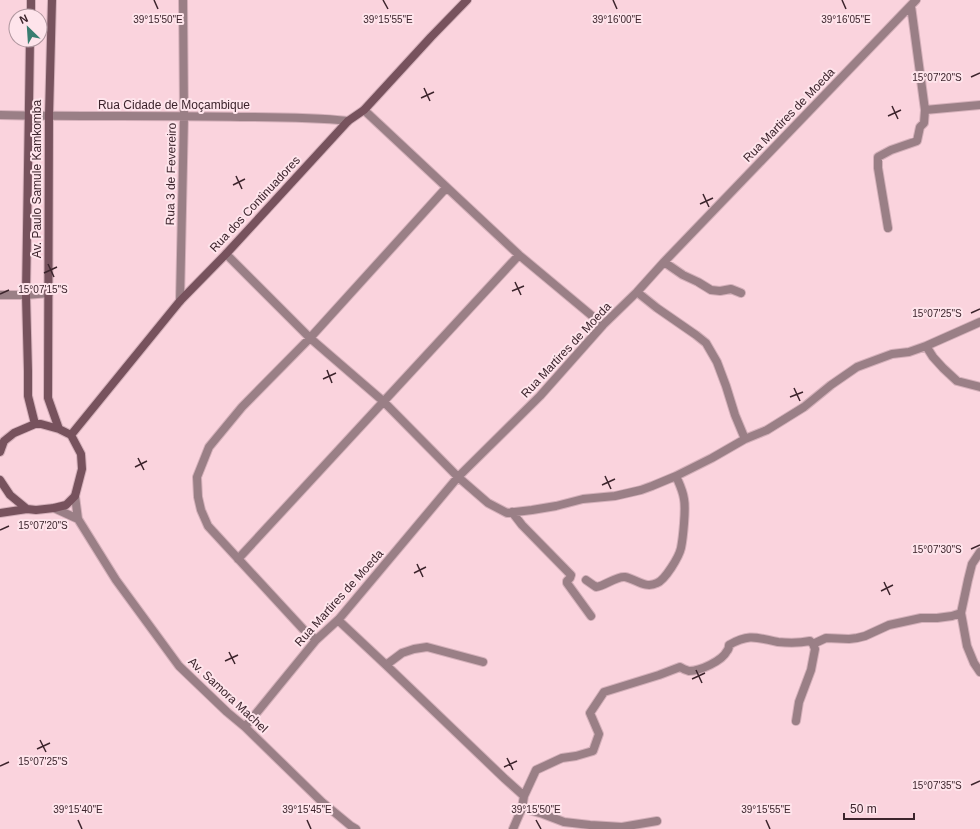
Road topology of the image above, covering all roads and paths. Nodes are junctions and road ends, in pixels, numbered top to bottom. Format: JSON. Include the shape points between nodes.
{"nodes":[{"id":1,"x":52,"y":0,"type":"edge"},
{"id":2,"x":183,"y":0,"type":"edge"},
{"id":3,"x":467,"y":0,"type":"edge"},
{"id":4,"x":913,"y":3,"type":"edge"},
{"id":5,"x":30,"y":48,"type":"edge"},
{"id":6,"x":980,"y":105,"type":"edge"},
{"id":7,"x":364,"y":110,"type":"junction"},
{"id":8,"x":925,"y":110,"type":"junction"},
{"id":9,"x":0,"y":114,"type":"edge"},
{"id":10,"x":30,"y":115,"type":"junction"},
{"id":11,"x":49,"y":116,"type":"junction"},
{"id":12,"x":184,"y":116,"type":"junction"},
{"id":13,"x":348,"y":121,"type":"junction"},
{"id":14,"x":446,"y":188,"type":"junction"},
{"id":15,"x":888,"y":228,"type":"dead end"},
{"id":16,"x":226,"y":254,"type":"junction"},
{"id":17,"x":518,"y":255,"type":"junction"},
{"id":18,"x":664,"y":262,"type":"junction"},
{"id":19,"x":637,"y":292,"type":"junction"},
{"id":20,"x":740,"y":292,"type":"dead end"},
{"id":21,"x":49,"y":293,"type":"junction"},
{"id":22,"x":0,"y":295,"type":"edge"},
{"id":23,"x":26,"y":295,"type":"junction"},
{"id":24,"x":180,"y":301,"type":"junction"},
{"id":25,"x":980,"y":322,"type":"edge"},
{"id":26,"x":603,"y":326,"type":"junction"},
{"id":27,"x":310,"y":338,"type":"junction"},
{"id":28,"x":926,"y":346,"type":"junction"},
{"id":29,"x":980,"y":387,"type":"edge"},
{"id":30,"x":383,"y":401,"type":"junction"},
{"id":31,"x":35,"y":424,"type":"junction"},
{"id":32,"x":59,"y":429,"type":"junction"},
{"id":33,"x":71,"y":435,"type":"junction"},
{"id":34,"x":745,"y":439,"type":"junction"},
{"id":35,"x":0,"y":452,"type":"edge"},
{"id":36,"x":676,"y":476,"type":"junction"},
{"id":37,"x":458,"y":477,"type":"junction"},
{"id":38,"x":0,"y":480,"type":"edge"},
{"id":39,"x":75,"y":496,"type":"junction"},
{"id":40,"x":27,"y":508,"type":"junction"},
{"id":41,"x":54,"y":508,"type":"junction"},
{"id":42,"x":512,"y":512,"type":"junction"},
{"id":43,"x":0,"y":513,"type":"edge"},
{"id":44,"x":78,"y":520,"type":"junction"},
{"id":45,"x":980,"y":552,"type":"edge"},
{"id":46,"x":238,"y":559,"type":"junction"},
{"id":47,"x":586,"y":580,"type":"dead end"},
{"id":48,"x":961,"y":613,"type":"junction"},
{"id":49,"x":591,"y":616,"type":"dead end"},
{"id":50,"x":338,"y":620,"type":"junction"},
{"id":51,"x":316,"y":640,"type":"junction"},
{"id":52,"x":813,"y":644,"type":"junction"},
{"id":53,"x":483,"y":662,"type":"dead end"},
{"id":54,"x":386,"y":665,"type":"junction"},
{"id":55,"x":980,"y":672,"type":"edge"},
{"id":56,"x":796,"y":721,"type":"dead end"},
{"id":57,"x":245,"y":726,"type":"junction"},
{"id":58,"x":524,"y":796,"type":"junction"},
{"id":59,"x":522,"y":808,"type":"junction"},
{"id":60,"x":657,"y":821,"type":"dead end"},
{"id":61,"x":356,"y":829,"type":"edge"},
{"id":62,"x":512,"y":829,"type":"edge"}],
"edges":[{"from":1,"to":11,"type":"street","name":"Av. Paulo Samule Kamkomba"},
{"from":2,"to":12,"type":"street","name":"Rua 3 de Fevereiro"},
{"from":3,"to":7,"type":"street","name":"Rua dos Continuadores"},
{"from":4,"to":8,"type":"street"},
{"from":4,"to":18,"type":"street","name":"Rua Martires de Moeda"},
{"from":5,"to":10,"type":"street","name":"Av. Paulo Samule Kamkomba"},
{"from":6,"to":8,"type":"street"},
{"from":7,"to":13,"type":"street","name":"Rua dos Continuadores"},
{"from":7,"to":14,"type":"street"},
{"from":8,"to":15,"type":"street","via":[[924,123],[920,127],[917,141],[878,157]]},
{"from":9,"to":10,"type":"street","name":"Rua Cidade de Moçambique"},
{"from":10,"to":11,"type":"street","name":"Rua Cidade de Moçambique"},
{"from":10,"to":23,"type":"street","name":"Av. Paulo Samule Kamkomba"},
{"from":11,"to":12,"type":"street","name":"Rua Cidade de Moçambique"},
{"from":11,"to":21,"type":"street","name":"Av. Paulo Samule Kamkomba"},
{"from":12,"to":13,"type":"street","name":"Rua Cidade de Moçambique","via":[[328,118]]},
{"from":12,"to":24,"type":"street","name":"Rua 3 de Fevereiro"},
{"from":13,"to":16,"type":"street","name":"Rua dos Continuadores"},
{"from":14,"to":17,"type":"street"},
{"from":14,"to":27,"type":"street"},
{"from":16,"to":24,"type":"street","name":"Rua dos Continuadores"},
{"from":16,"to":27,"type":"street"},
{"from":17,"to":26,"type":"street"},
{"from":17,"to":30,"type":"street"},
{"from":18,"to":19,"type":"street","name":"Rua Martires de Moeda"},
{"from":18,"to":20,"type":"street","via":[[711,290],[731,289]]},
{"from":19,"to":26,"type":"street","name":"Rua Martires de Moeda"},
{"from":19,"to":34,"type":"street","via":[[696,335],[713,353]]},
{"from":21,"to":23,"type":"street"},
{"from":21,"to":32,"type":"street","name":"Av. Paulo Samule Kamkomba","via":[[48,398]]},
{"from":22,"to":23,"type":"street"},
{"from":23,"to":31,"type":"street","name":"Av. Paulo Samule Kamkomba","via":[[28,396]]},
{"from":24,"to":33,"type":"street","name":"Rua dos Continuadores"},
{"from":25,"to":28,"type":"street"},
{"from":26,"to":37,"type":"street","name":"Rua Martires de Moeda","via":[[540,396]]},
{"from":27,"to":30,"type":"street"},
{"from":27,"to":46,"type":"street","via":[[220,433],[209,447],[197,477],[198,497],[208,526]]},
{"from":28,"to":29,"type":"street","via":[[938,363],[957,381]]},
{"from":28,"to":34,"type":"street","via":[[910,352],[892,354],[857,367],[804,407],[767,430]]},
{"from":30,"to":37,"type":"street"},
{"from":30,"to":46,"type":"street"},
{"from":31,"to":32,"type":"street"},
{"from":31,"to":35,"type":"street","via":[[9,437]]},
{"from":32,"to":33,"type":"street"},
{"from":33,"to":39,"type":"street","via":[[81,454],[82,469]]},
{"from":34,"to":36,"type":"street"},
{"from":36,"to":42,"type":"street","via":[[641,490],[615,496]]},
{"from":36,"to":47,"type":"street","via":[[684,499],[685,513],[681,550],[665,577],[658,583],[648,586],[624,577],[596,588]]},
{"from":37,"to":42,"type":"street","via":[[488,503],[507,513]]},
{"from":37,"to":50,"type":"street","name":"Rua Martires de Moeda"},
{"from":38,"to":40,"type":"street","via":[[10,495]]},
{"from":39,"to":41,"type":"street","via":[[66,505]]},
{"from":39,"to":44,"type":"street"},
{"from":40,"to":41,"type":"street"},
{"from":40,"to":43,"type":"street"},
{"from":41,"to":44,"type":"street"},
{"from":42,"to":49,"type":"street","via":[[571,575],[567,583]]},
{"from":44,"to":57,"type":"street","name":"Av. Samora Machel","via":[[116,580],[179,666]]},
{"from":45,"to":48,"type":"street","via":[[972,564]]},
{"from":46,"to":51,"type":"street"},
{"from":48,"to":52,"type":"street","via":[[938,618],[921,618],[889,625],[857,638],[826,638]]},
{"from":48,"to":55,"type":"street","via":[[967,646]]},
{"from":50,"to":51,"type":"street","name":"Rua Martires de Moeda"},
{"from":50,"to":54,"type":"street"},
{"from":51,"to":57,"type":"street","name":"Rua Martires de Moeda"},
{"from":52,"to":56,"type":"street","via":[[815,649],[811,670],[799,702]]},
{"from":52,"to":58,"type":"street","via":[[742,638],[729,645],[724,655],[704,668],[687,671],[680,667],[604,692],[590,713],[599,734],[593,751],[562,758],[536,770]]},
{"from":53,"to":54,"type":"street","via":[[427,647],[402,653]]},
{"from":54,"to":58,"type":"street"},
{"from":57,"to":61,"type":"street","name":"Av. Samora Machel","via":[[322,802]]},
{"from":58,"to":59,"type":"street"},
{"from":59,"to":60,"type":"street","via":[[564,822],[590,825],[622,827]]},
{"from":59,"to":62,"type":"street"}]}
